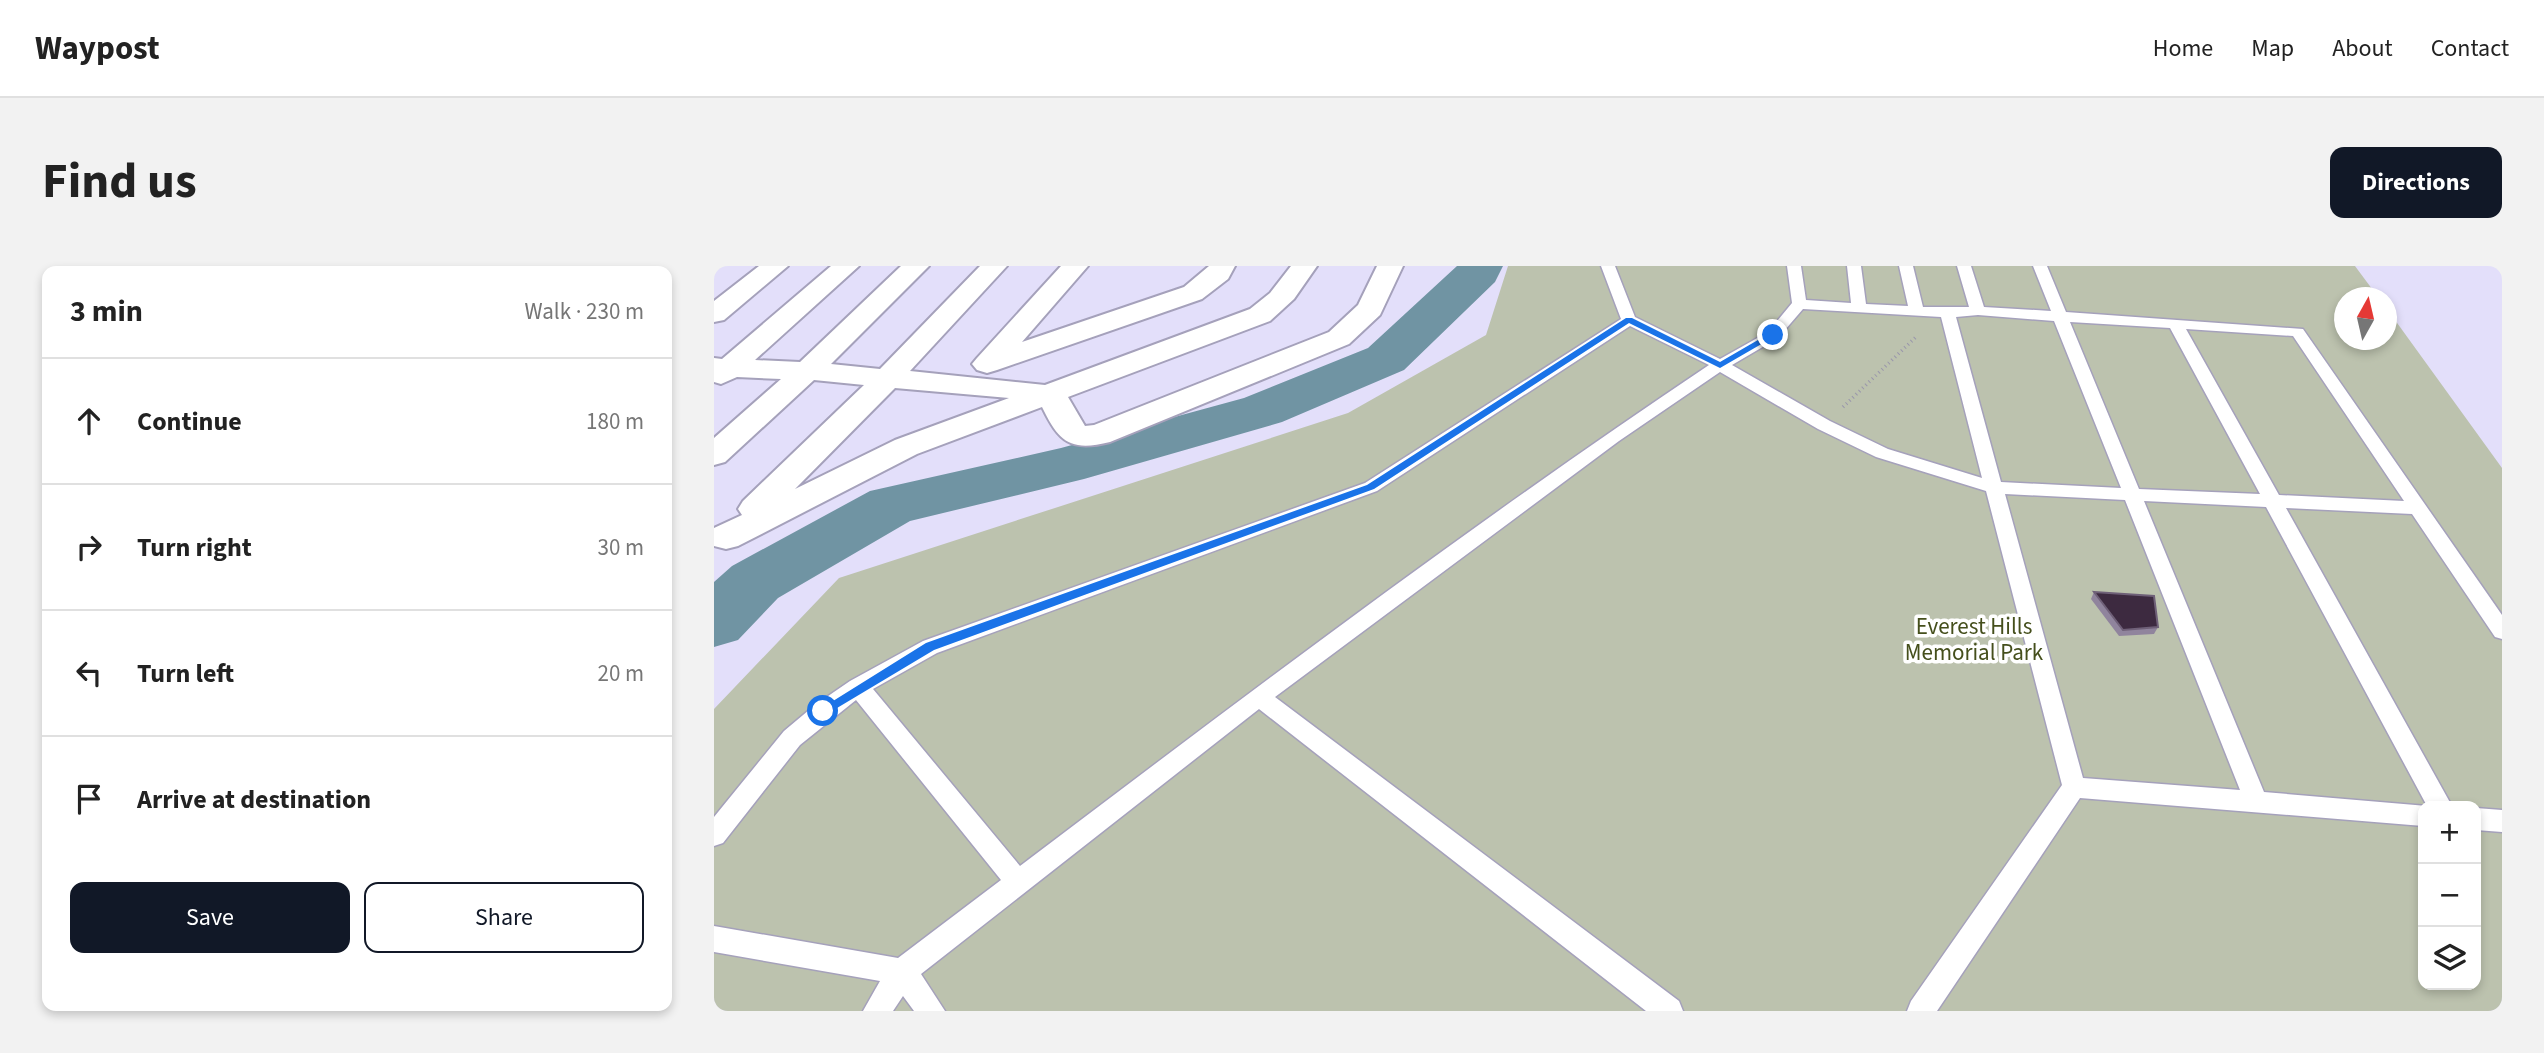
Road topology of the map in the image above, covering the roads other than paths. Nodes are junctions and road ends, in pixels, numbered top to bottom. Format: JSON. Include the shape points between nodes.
{"nodes":[{"id":1,"x":775,"y":266,"type":"edge"},
{"id":2,"x":846,"y":266,"type":"edge"},
{"id":3,"x":916,"y":266,"type":"edge"},
{"id":4,"x":994,"y":266,"type":"edge"},
{"id":5,"x":1075,"y":266,"type":"edge"},
{"id":6,"x":1222,"y":266,"type":"edge"},
{"id":7,"x":1304,"y":266,"type":"edge"},
{"id":8,"x":1390,"y":266,"type":"edge"},
{"id":9,"x":1608,"y":266,"type":"edge"},
{"id":10,"x":1794,"y":266,"type":"edge"},
{"id":11,"x":1854,"y":266,"type":"edge"},
{"id":12,"x":1906,"y":266,"type":"edge"},
{"id":13,"x":1964,"y":266,"type":"edge"},
{"id":14,"x":2040,"y":266,"type":"edge"},
{"id":15,"x":1799,"y":304,"type":"junction"},
{"id":16,"x":1859,"y":307,"type":"junction"},
{"id":17,"x":1978,"y":311,"type":"junction"},
{"id":18,"x":1930,"y":312,"type":"junction"},
{"id":19,"x":714,"y":314,"type":"edge"},
{"id":20,"x":2059,"y":317,"type":"junction"},
{"id":21,"x":1629,"y":320,"type":"junction"},
{"id":22,"x":2176,"y":325,"type":"junction"},
{"id":23,"x":987,"y":364,"type":"junction"},
{"id":24,"x":1720,"y":365,"type":"junction"},
{"id":25,"x":807,"y":371,"type":"junction"},
{"id":26,"x":719,"y":372,"type":"edge"},
{"id":27,"x":887,"y":379,"type":"junction"},
{"id":28,"x":965,"y":385,"type":"junction"},
{"id":29,"x":1052,"y":395,"type":"junction"},
{"id":30,"x":714,"y":455,"type":"edge"},
{"id":31,"x":1995,"y":488,"type":"junction"},
{"id":32,"x":2132,"y":495,"type":"junction"},
{"id":33,"x":2272,"y":500,"type":"junction"},
{"id":34,"x":2417,"y":508,"type":"junction"},
{"id":35,"x":720,"y":544,"type":"edge"},
{"id":36,"x":2502,"y":631,"type":"edge"},
{"id":37,"x":859,"y":687,"type":"junction"},
{"id":38,"x":1259,"y":697,"type":"junction"},
{"id":39,"x":2074,"y":787,"type":"junction"},
{"id":40,"x":2437,"y":801,"type":"edge"},
{"id":41,"x":2256,"y":802,"type":"junction"},
{"id":42,"x":2418,"y":815,"type":"edge"},
{"id":43,"x":2481,"y":819,"type":"edge"},
{"id":44,"x":2502,"y":821,"type":"edge"},
{"id":45,"x":714,"y":835,"type":"edge"},
{"id":46,"x":1018,"y":882,"type":"junction"},
{"id":47,"x":714,"y":939,"type":"edge"},
{"id":48,"x":902,"y":972,"type":"junction"},
{"id":49,"x":877,"y":1011,"type":"edge"},
{"id":50,"x":931,"y":1011,"type":"edge"},
{"id":51,"x":1669,"y":1011,"type":"edge"},
{"id":52,"x":1921,"y":1011,"type":"edge"}],
"edges":[{"from":1,"to":19,"type":"street"},
{"from":2,"to":26,"type":"street"},
{"from":3,"to":25,"type":"street"},
{"from":4,"to":27,"type":"street"},
{"from":5,"to":23,"type":"street"},
{"from":6,"to":23,"type":"street","via":[[1206,285],[1185,296]]},
{"from":7,"to":29,"type":"street","via":[[1278,304],[1260,315]]},
{"from":8,"to":29,"type":"street","via":[[1370,309],[1327,345],[1099,435],[1079,436],[1069,430]]},
{"from":9,"to":21,"type":"lane"},
{"from":10,"to":15,"type":"lane"},
{"from":11,"to":16,"type":"lane"},
{"from":12,"to":18,"type":"lane"},
{"from":13,"to":17,"type":"lane"},
{"from":14,"to":20,"type":"lane"},
{"from":15,"to":16,"type":"lane"},
{"from":15,"to":24,"type":"lane","via":[[1773,335]]},
{"from":16,"to":18,"type":"lane"},
{"from":17,"to":18,"type":"lane"},
{"from":17,"to":20,"type":"lane"},
{"from":18,"to":31,"type":"lane"},
{"from":20,"to":22,"type":"lane"},
{"from":20,"to":32,"type":"lane"},
{"from":21,"to":24,"type":"lane"},
{"from":21,"to":37,"type":"lane","via":[[1371,487],[930,646]]},
{"from":22,"to":33,"type":"lane"},
{"from":22,"to":34,"type":"lane","via":[[2298,332]]},
{"from":23,"to":28,"type":"street"},
{"from":24,"to":31,"type":"lane","via":[[1881,453]]},
{"from":24,"to":38,"type":"lane","via":[[1613,437]]},
{"from":25,"to":26,"type":"street"},
{"from":25,"to":27,"type":"street"},
{"from":25,"to":30,"type":"street"},
{"from":27,"to":28,"type":"street"},
{"from":27,"to":35,"type":"street"},
{"from":28,"to":29,"type":"street"},
{"from":29,"to":35,"type":"street","via":[[895,452]]},
{"from":31,"to":32,"type":"lane"},
{"from":31,"to":39,"type":"lane"},
{"from":32,"to":33,"type":"lane"},
{"from":32,"to":41,"type":"lane"},
{"from":33,"to":34,"type":"lane"},
{"from":33,"to":40,"type":"lane"},
{"from":34,"to":36,"type":"lane"},
{"from":37,"to":45,"type":"lane","via":[[792,738]]},
{"from":37,"to":46,"type":"lane"},
{"from":38,"to":46,"type":"lane"},
{"from":38,"to":51,"type":"lane"},
{"from":39,"to":41,"type":"lane"},
{"from":39,"to":52,"type":"lane"},
{"from":41,"to":42,"type":"lane"},
{"from":43,"to":44,"type":"lane"},
{"from":46,"to":48,"type":"lane"},
{"from":47,"to":48,"type":"lane"},
{"from":48,"to":49,"type":"lane"},
{"from":48,"to":50,"type":"lane"}]}
